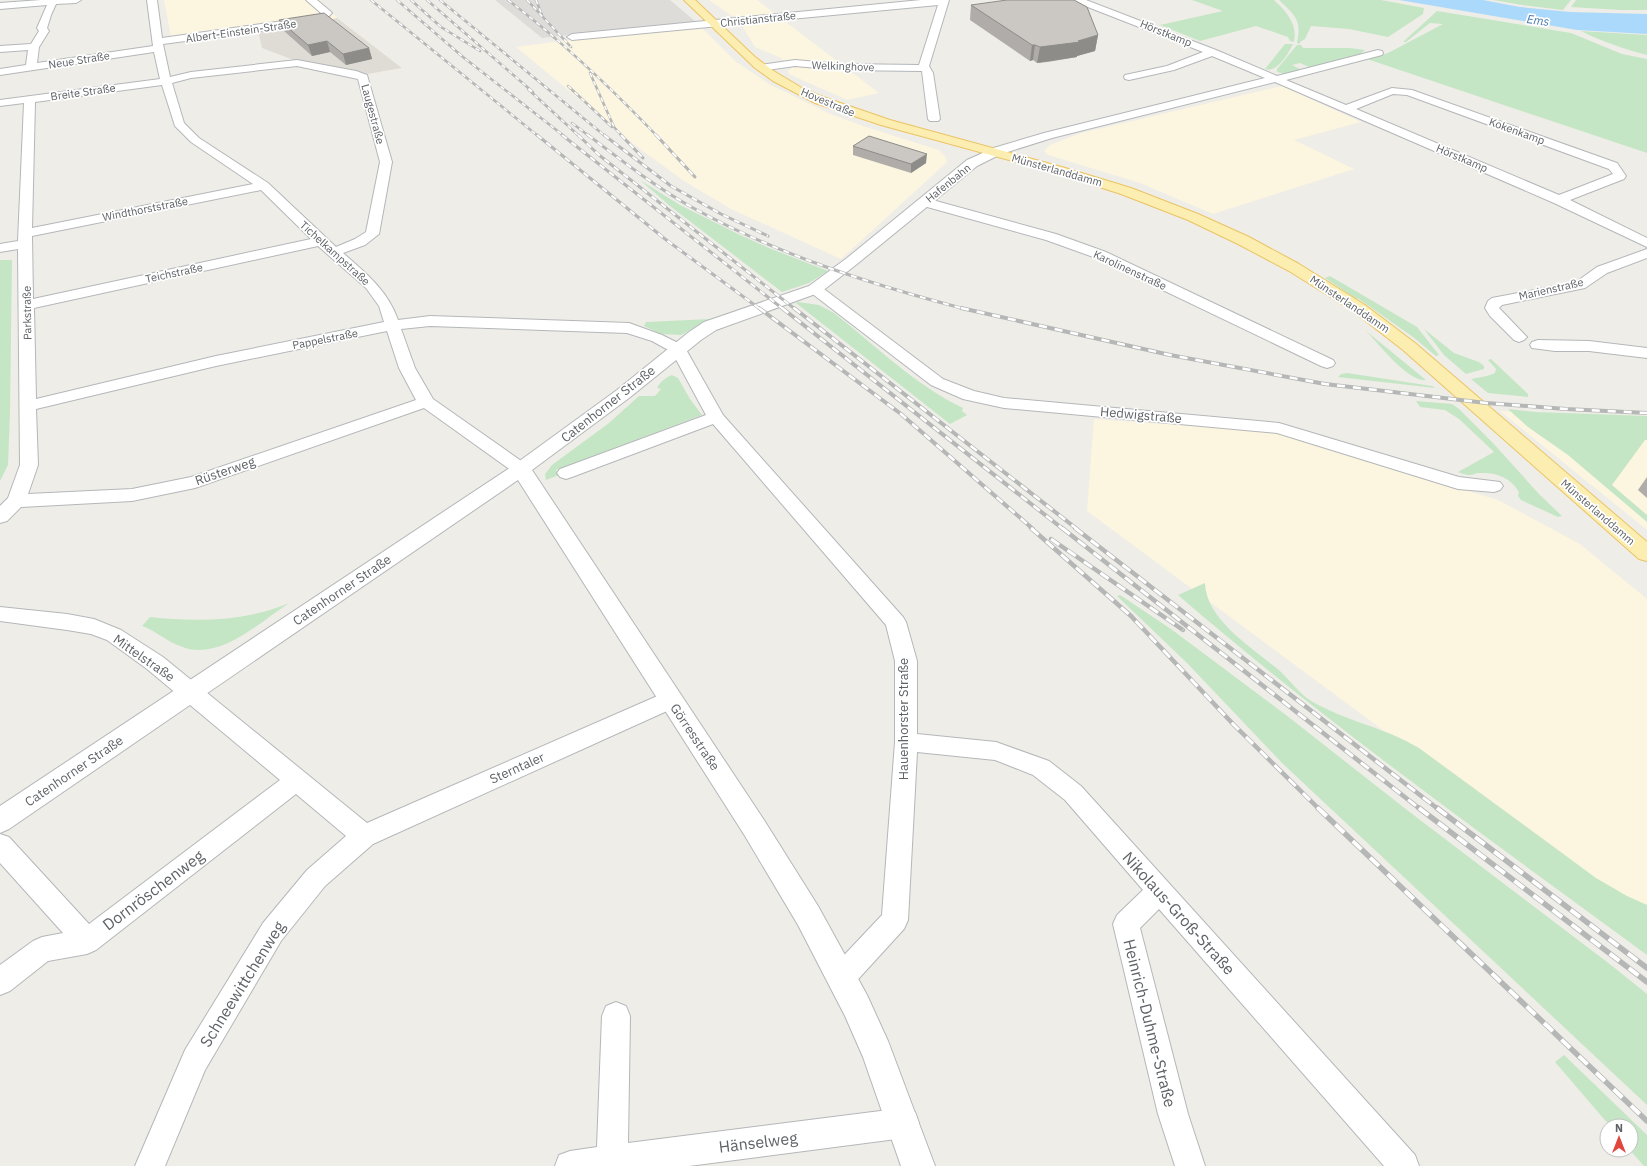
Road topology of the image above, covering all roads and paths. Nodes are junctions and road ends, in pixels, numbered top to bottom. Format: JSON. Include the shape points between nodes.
{"nodes":[{"id":1,"x":76,"y":0,"type":"edge"},
{"id":2,"x":152,"y":0,"type":"edge"},
{"id":3,"x":311,"y":0,"type":"edge"},
{"id":4,"x":689,"y":0,"type":"edge"},
{"id":5,"x":867,"y":0,"type":"edge"},
{"id":6,"x":1078,"y":0,"type":"edge"},
{"id":7,"x":944,"y":1,"type":"edge"},
{"id":8,"x":54,"y":2,"type":"junction"},
{"id":9,"x":0,"y":6,"type":"edge"},
{"id":10,"x":878,"y":7,"type":"junction"},
{"id":11,"x":715,"y":23,"type":"junction"},
{"id":12,"x":572,"y":37,"type":"dead end"},
{"id":13,"x":34,"y":47,"type":"junction"},
{"id":14,"x":158,"y":48,"type":"junction"},
{"id":15,"x":0,"y":50,"type":"edge"},
{"id":16,"x":1212,"y":52,"type":"junction"},
{"id":17,"x":1378,"y":52,"type":"dead end"},
{"id":18,"x":31,"y":67,"type":"junction"},
{"id":19,"x":761,"y":68,"type":"junction"},
{"id":20,"x":924,"y":68,"type":"junction"},
{"id":21,"x":0,"y":72,"type":"edge"},
{"id":22,"x":1129,"y":77,"type":"dead end"},
{"id":23,"x":1275,"y":79,"type":"junction"},
{"id":24,"x":166,"y":81,"type":"junction"},
{"id":25,"x":102,"y":90,"type":"junction"},
{"id":26,"x":30,"y":99,"type":"junction"},
{"id":27,"x":0,"y":103,"type":"edge"},
{"id":28,"x":1346,"y":109,"type":"junction"},
{"id":29,"x":934,"y":119,"type":"dead end"},
{"id":30,"x":994,"y":152,"type":"junction"},
{"id":31,"x":264,"y":186,"type":"junction"},
{"id":32,"x":1559,"y":200,"type":"junction"},
{"id":33,"x":925,"y":202,"type":"junction"},
{"id":34,"x":25,"y":238,"type":"junction"},
{"id":35,"x":321,"y":241,"type":"junction"},
{"id":36,"x":1647,"y":243,"type":"edge"},
{"id":37,"x":0,"y":248,"type":"edge"},
{"id":38,"x":334,"y":252,"type":"junction"},
{"id":39,"x":1647,"y":253,"type":"edge"},
{"id":40,"x":815,"y":289,"type":"junction"},
{"id":41,"x":27,"y":305,"type":"junction"},
{"id":42,"x":393,"y":325,"type":"junction"},
{"id":43,"x":678,"y":350,"type":"junction"},
{"id":44,"x":1647,"y":353,"type":"edge"},
{"id":45,"x":1327,"y":363,"type":"dead end"},
{"id":46,"x":426,"y":402,"type":"junction"},
{"id":47,"x":28,"y":406,"type":"junction"},
{"id":48,"x":716,"y":417,"type":"junction"},
{"id":49,"x":521,"y":469,"type":"junction"},
{"id":50,"x":566,"y":473,"type":"dead end"},
{"id":51,"x":1494,"y":486,"type":"dead end"},
{"id":52,"x":16,"y":501,"type":"junction"},
{"id":53,"x":0,"y":517,"type":"edge"},
{"id":54,"x":1647,"y":554,"type":"edge"},
{"id":55,"x":0,"y":614,"type":"edge"},
{"id":56,"x":190,"y":692,"type":"junction"},
{"id":57,"x":670,"y":700,"type":"junction"},
{"id":58,"x":906,"y":742,"type":"junction"},
{"id":59,"x":297,"y":780,"type":"junction"},
{"id":60,"x":0,"y":821,"type":"edge"},
{"id":61,"x":364,"y":836,"type":"junction"},
{"id":62,"x":0,"y":845,"type":"edge"},
{"id":63,"x":1160,"y":891,"type":"junction"},
{"id":64,"x":87,"y":941,"type":"junction"},
{"id":65,"x":841,"y":978,"type":"junction"},
{"id":66,"x":0,"y":982,"type":"edge"},
{"id":67,"x":616,"y":1016,"type":"dead end"},
{"id":68,"x":904,"y":1123,"type":"junction"},
{"id":69,"x":612,"y":1164,"type":"edge"},
{"id":70,"x":150,"y":1166,"type":"edge"},
{"id":71,"x":570,"y":1166,"type":"edge"},
{"id":72,"x":918,"y":1166,"type":"edge"},
{"id":73,"x":1190,"y":1166,"type":"edge"},
{"id":74,"x":1404,"y":1166,"type":"edge"}],
"edges":[{"from":1,"to":8,"type":"street"},
{"from":2,"to":14,"type":"street","name":"Tichelkampstraße"},
{"from":3,"to":14,"type":"street","name":"Albert-Einstein-Straße","via":[[327,13],[322,18]]},
{"from":4,"to":11,"type":"main road","name":"Hovestraße"},
{"from":5,"to":10,"type":"street"},
{"from":6,"to":16,"type":"street","name":"Hörstkamp"},
{"from":7,"to":10,"type":"street","name":"Christianstraße"},
{"from":7,"to":20,"type":"street"},
{"from":8,"to":9,"type":"street"},
{"from":8,"to":13,"type":"street","via":[[46,15],[42,28],[44,31]]},
{"from":10,"to":11,"type":"street","name":"Christianstraße"},
{"from":11,"to":12,"type":"street","name":"Christianstraße"},
{"from":11,"to":19,"type":"main road","name":"Hovestraße"},
{"from":13,"to":15,"type":"street"},
{"from":13,"to":18,"type":"street"},
{"from":14,"to":18,"type":"street","name":"Neue Straße"},
{"from":14,"to":24,"type":"street","name":"Tichelkampstraße"},
{"from":14,"to":25,"type":"street","via":[[148,68],[134,80]]},
{"from":16,"to":22,"type":"street","via":[[1170,68]]},
{"from":16,"to":23,"type":"street","name":"Hörstkamp"},
{"from":17,"to":23,"type":"street"},
{"from":18,"to":21,"type":"street","name":"Neue Straße"},
{"from":19,"to":20,"type":"street","name":"Welkinghove","via":[[795,63],[840,67]]},
{"from":19,"to":30,"type":"main road","name":"Hovestraße","via":[[833,106]]},
{"from":20,"to":29,"type":"street","via":[[928,73]]},
{"from":23,"to":28,"type":"street","name":"Hörstkamp"},
{"from":23,"to":30,"type":"street","name":"Hafenbahn","via":[[1048,135]]},
{"from":24,"to":25,"type":"street","name":"Breite Straße"},
{"from":24,"to":31,"type":"street","name":"Tichelkampstraße","via":[[179,124],[195,140]]},
{"from":24,"to":38,"type":"street","name":"Laugestraße","via":[[191,75],[297,64],[363,77],[386,162],[372,234],[360,242]]},
{"from":25,"to":26,"type":"street","name":"Breite Straße"},
{"from":26,"to":27,"type":"street","name":"Breite Straße"},
{"from":26,"to":34,"type":"street","name":"Parkstraße"},
{"from":28,"to":32,"type":"street","name":"Hörstkamp"},
{"from":28,"to":32,"type":"street","name":"Kokenkamp","via":[[1392,91],[1408,92],[1613,166],[1620,176]]},
{"from":30,"to":33,"type":"street","name":"Hafenbahn","via":[[972,163]]},
{"from":30,"to":54,"type":"main road","name":"Münsterlanddamm","via":[[1153,200],[1226,231],[1318,281],[1396,335]]},
{"from":31,"to":34,"type":"street","name":"Windthorststraße"},
{"from":31,"to":35,"type":"street","name":"Tichelkampstraße"},
{"from":32,"to":36,"type":"street","name":"Hörstkamp"},
{"from":33,"to":40,"type":"street","name":"Hafenbahn"},
{"from":33,"to":45,"type":"street","name":"Karolinenstraße","via":[[1051,237],[1101,255]]},
{"from":34,"to":37,"type":"street","name":"Windthorststraße"},
{"from":34,"to":41,"type":"street","name":"Parkstraße"},
{"from":35,"to":38,"type":"street","name":"Tichelkampstraße"},
{"from":35,"to":41,"type":"street","name":"Teichstraße"},
{"from":38,"to":42,"type":"street","name":"Tichelkampstraße","via":[[371,285],[386,306]]},
{"from":39,"to":44,"type":"street","name":"Marienstraße","via":[[1602,270],[1580,285],[1497,301],[1492,308],[1519,337],[1531,339],[1538,345],[1589,346]]},
{"from":40,"to":43,"type":"street","name":"Hafenbahn","via":[[710,326]]},
{"from":40,"to":51,"type":"street","name":"Hedwigstraße","via":[[936,382],[969,395],[1004,403],[1280,428],[1458,483]]},
{"from":41,"to":47,"type":"street","name":"Parkstraße"},
{"from":42,"to":43,"type":"street","name":"Pappelstraße","via":[[430,321],[629,328],[657,338]]},
{"from":42,"to":46,"type":"street","name":"Tichelkampstraße","via":[[406,368]]},
{"from":42,"to":47,"type":"street","name":"Pappelstraße","via":[[216,361]]},
{"from":43,"to":48,"type":"street","name":"Hauenhorster Straße"},
{"from":43,"to":49,"type":"street","name":"Catenhorner Straße"},
{"from":46,"to":49,"type":"street","name":"Tichelkampstraße"},
{"from":46,"to":52,"type":"street","name":"Rüsterweg","via":[[195,482],[132,495]]},
{"from":47,"to":52,"type":"street","name":"Parkstraße","via":[[29,465]]},
{"from":48,"to":50,"type":"street"},
{"from":48,"to":58,"type":"street","name":"Hauenhorster Straße","via":[[896,622],[906,661]]},
{"from":49,"to":56,"type":"street","name":"Catenhorner Straße"},
{"from":49,"to":57,"type":"street","name":"Görresstraße"},
{"from":52,"to":53,"type":"street","name":"Parkstraße"},
{"from":55,"to":56,"type":"street","name":"Mittelstraße","via":[[67,622],[94,627],[114,635],[155,663]]},
{"from":56,"to":59,"type":"street"},
{"from":56,"to":60,"type":"street","name":"Catenhorner Straße"},
{"from":57,"to":61,"type":"street","name":"Sterntaler"},
{"from":57,"to":65,"type":"street","name":"Görresstraße","via":[[736,798],[810,920]]},
{"from":58,"to":63,"type":"street","name":"Nikolaus-Groß-Straße","via":[[996,751],[1041,768],[1073,793]]},
{"from":58,"to":65,"type":"street","name":"Hauenhorster Straße","via":[[896,920]]},
{"from":59,"to":61,"type":"street"},
{"from":59,"to":64,"type":"street","name":"Dornröschenweg"},
{"from":61,"to":70,"type":"street","name":"Schneewittchenweg","via":[[316,878],[272,932],[194,1060]]},
{"from":62,"to":64,"type":"street"},
{"from":63,"to":73,"type":"street","name":"Heinrich-Duhme-Straße","via":[[1126,924],[1173,1114]]},
{"from":63,"to":74,"type":"street","name":"Nikolaus-Groß-Straße"},
{"from":64,"to":66,"type":"street","name":"Dornröschenweg","via":[[42,950]]},
{"from":65,"to":68,"type":"street","name":"Görresstraße","via":[[876,1052]]},
{"from":67,"to":69,"type":"street"},
{"from":68,"to":69,"type":"street","name":"Hänselweg"},
{"from":68,"to":72,"type":"street"},
{"from":69,"to":71,"type":"street","name":"Hänselweg"}]}
